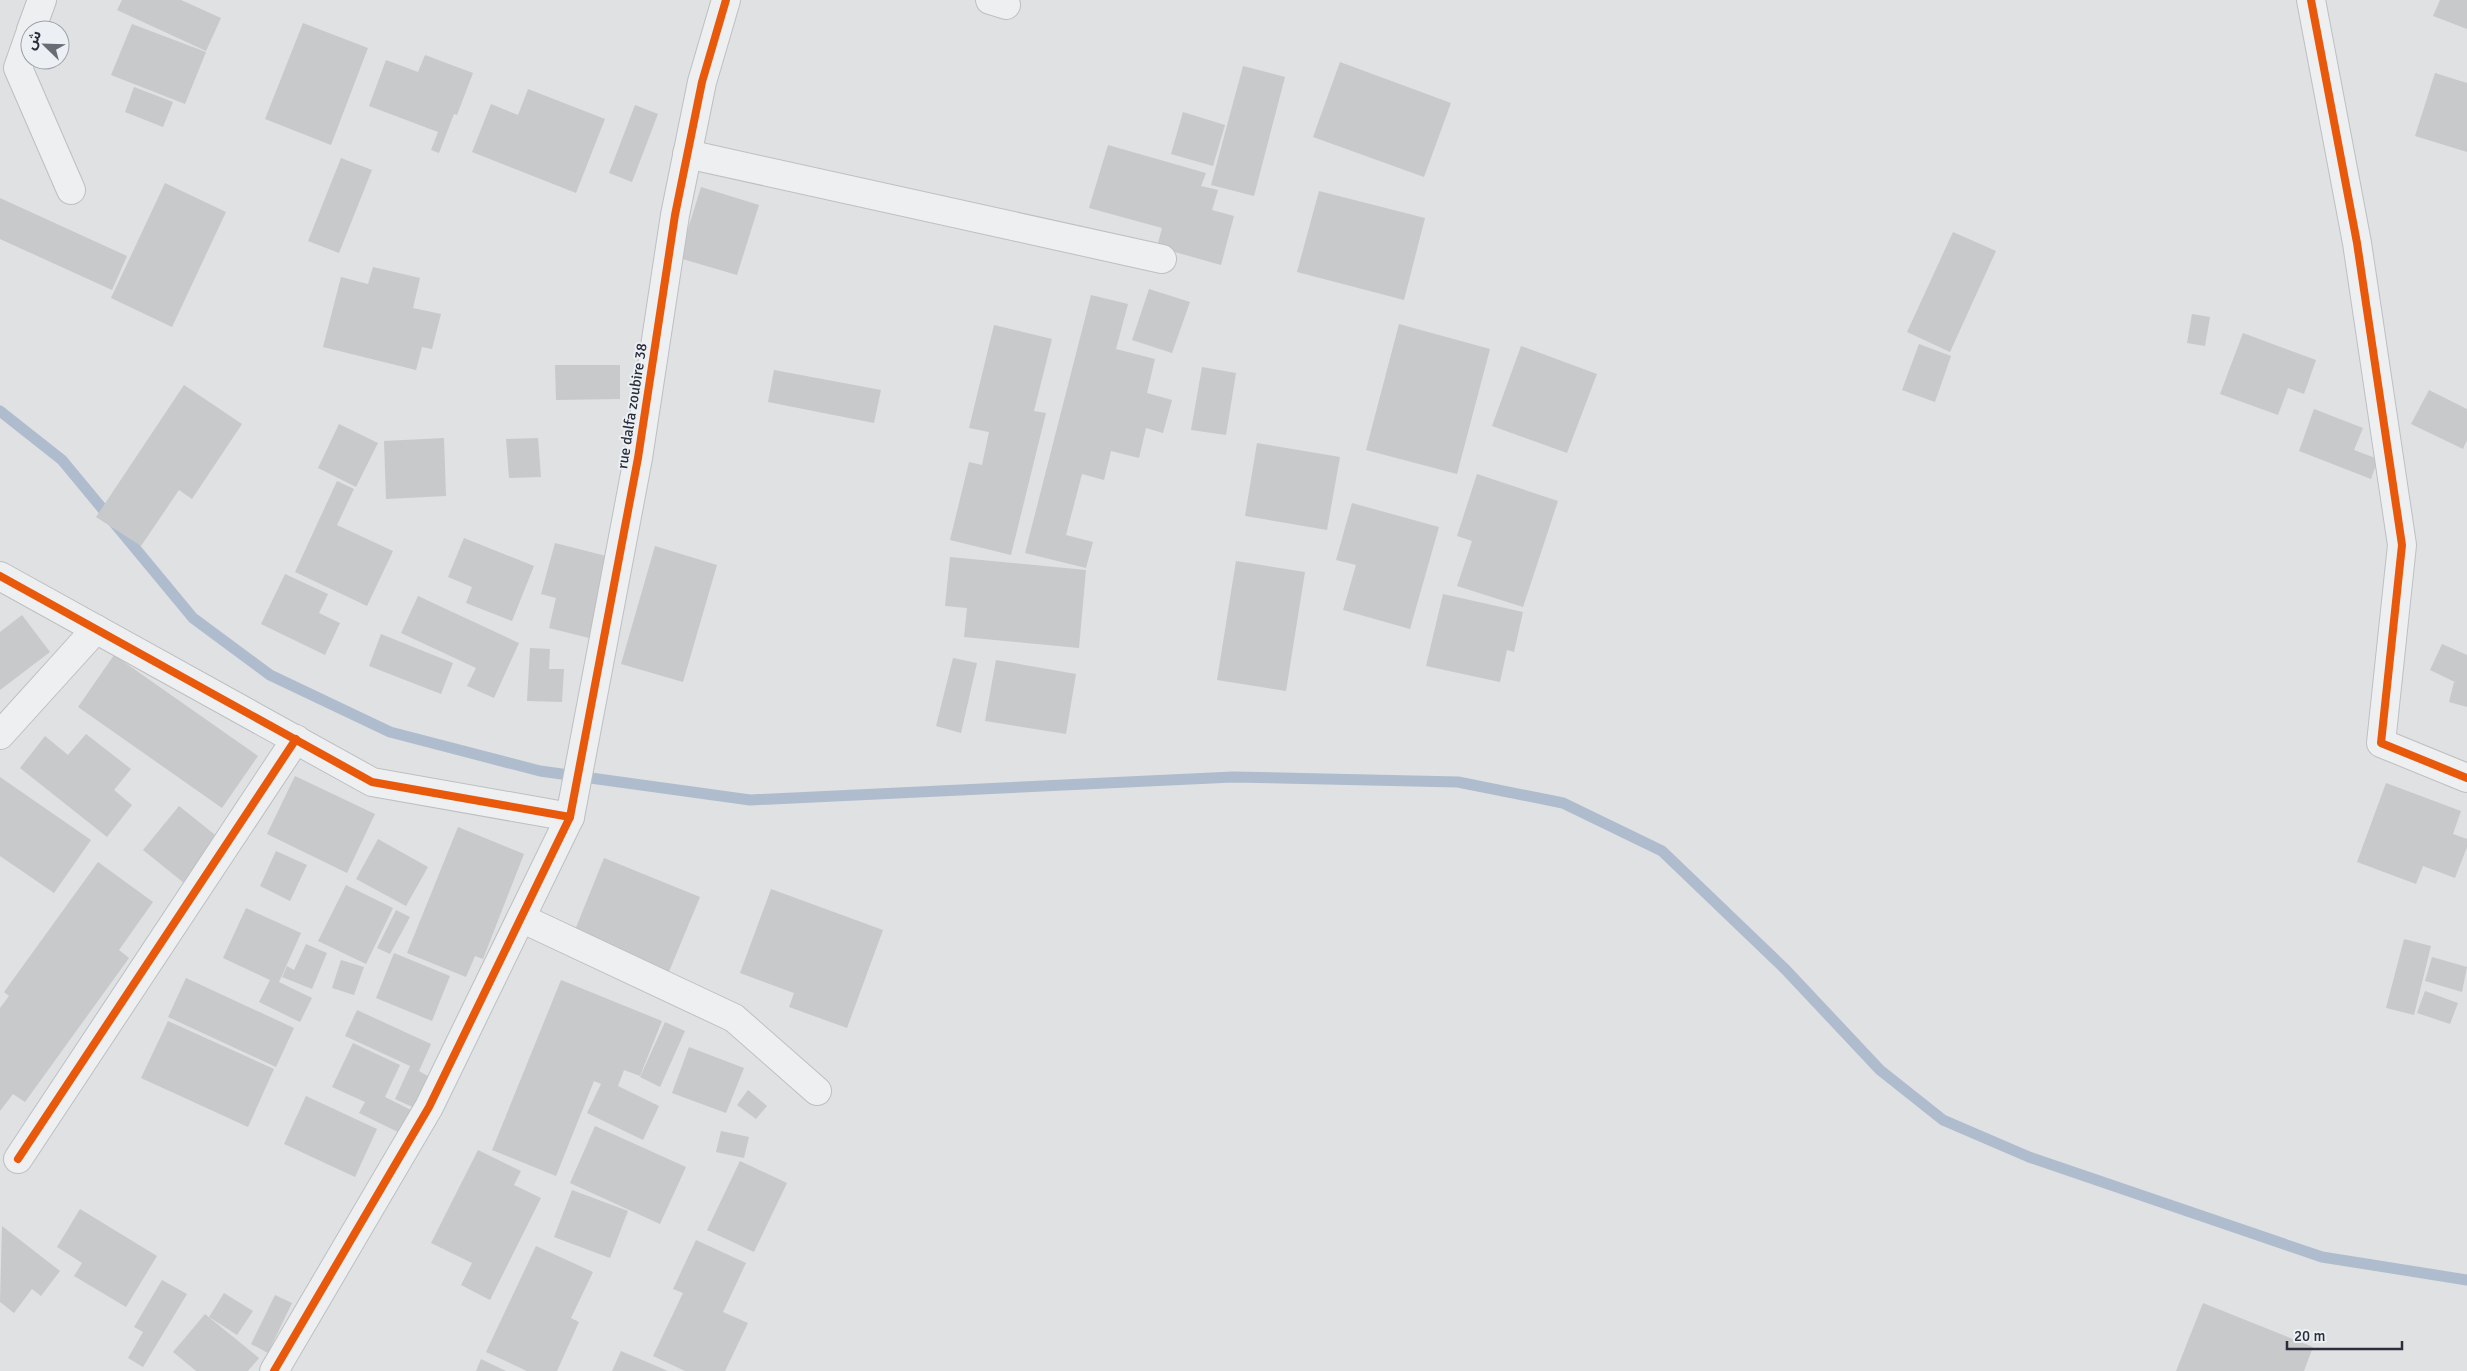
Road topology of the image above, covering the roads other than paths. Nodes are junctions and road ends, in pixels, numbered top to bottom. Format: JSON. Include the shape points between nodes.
{"nodes":[{"id":1,"x":42,"y":0,"type":"edge"},
{"id":2,"x":726,"y":0,"type":"edge"},
{"id":3,"x":2311,"y":0,"type":"edge"},
{"id":4,"x":35,"y":20,"type":"edge"},
{"id":5,"x":20,"y":62,"type":"edge"},
{"id":6,"x":687,"y":154,"type":"junction"},
{"id":7,"x":71,"y":190,"type":"dead end"},
{"id":8,"x":1162,"y":259,"type":"dead end"},
{"id":9,"x":0,"y":576,"type":"edge"},
{"id":10,"x":96,"y":629,"type":"junction"},
{"id":11,"x":0,"y":735,"type":"edge"},
{"id":12,"x":296,"y":739,"type":"junction"},
{"id":13,"x":2467,"y":778,"type":"edge"},
{"id":14,"x":570,"y":817,"type":"junction"},
{"id":15,"x":520,"y":918,"type":"junction"},
{"id":16,"x":817,"y":1091,"type":"dead end"},
{"id":17,"x":18,"y":1158,"type":"dead end"},
{"id":18,"x":274,"y":1371,"type":"edge"}],
"edges":[{"from":1,"to":4,"type":"street"},
{"from":2,"to":6,"type":"street","name":"rue dalfa zoubire 38","via":[[702,82]]},
{"from":3,"to":13,"type":"street","via":[[2357,243],[2402,545],[2381,743]]},
{"from":5,"to":7,"type":"street","via":[[18,68]]},
{"from":6,"to":8,"type":"street"},
{"from":6,"to":14,"type":"street","name":"rue dalfa zoubire 38","via":[[638,458]]},
{"from":9,"to":10,"type":"street"},
{"from":10,"to":11,"type":"street"},
{"from":10,"to":12,"type":"street"},
{"from":12,"to":14,"type":"street","via":[[372,782]]},
{"from":12,"to":17,"type":"street"},
{"from":14,"to":15,"type":"street","name":"rue dalfa zoubire 38"},
{"from":15,"to":16,"type":"street","via":[[734,1018]]},
{"from":15,"to":18,"type":"street","name":"rue dalfa zoubire 38","via":[[429,1107]]}]}
